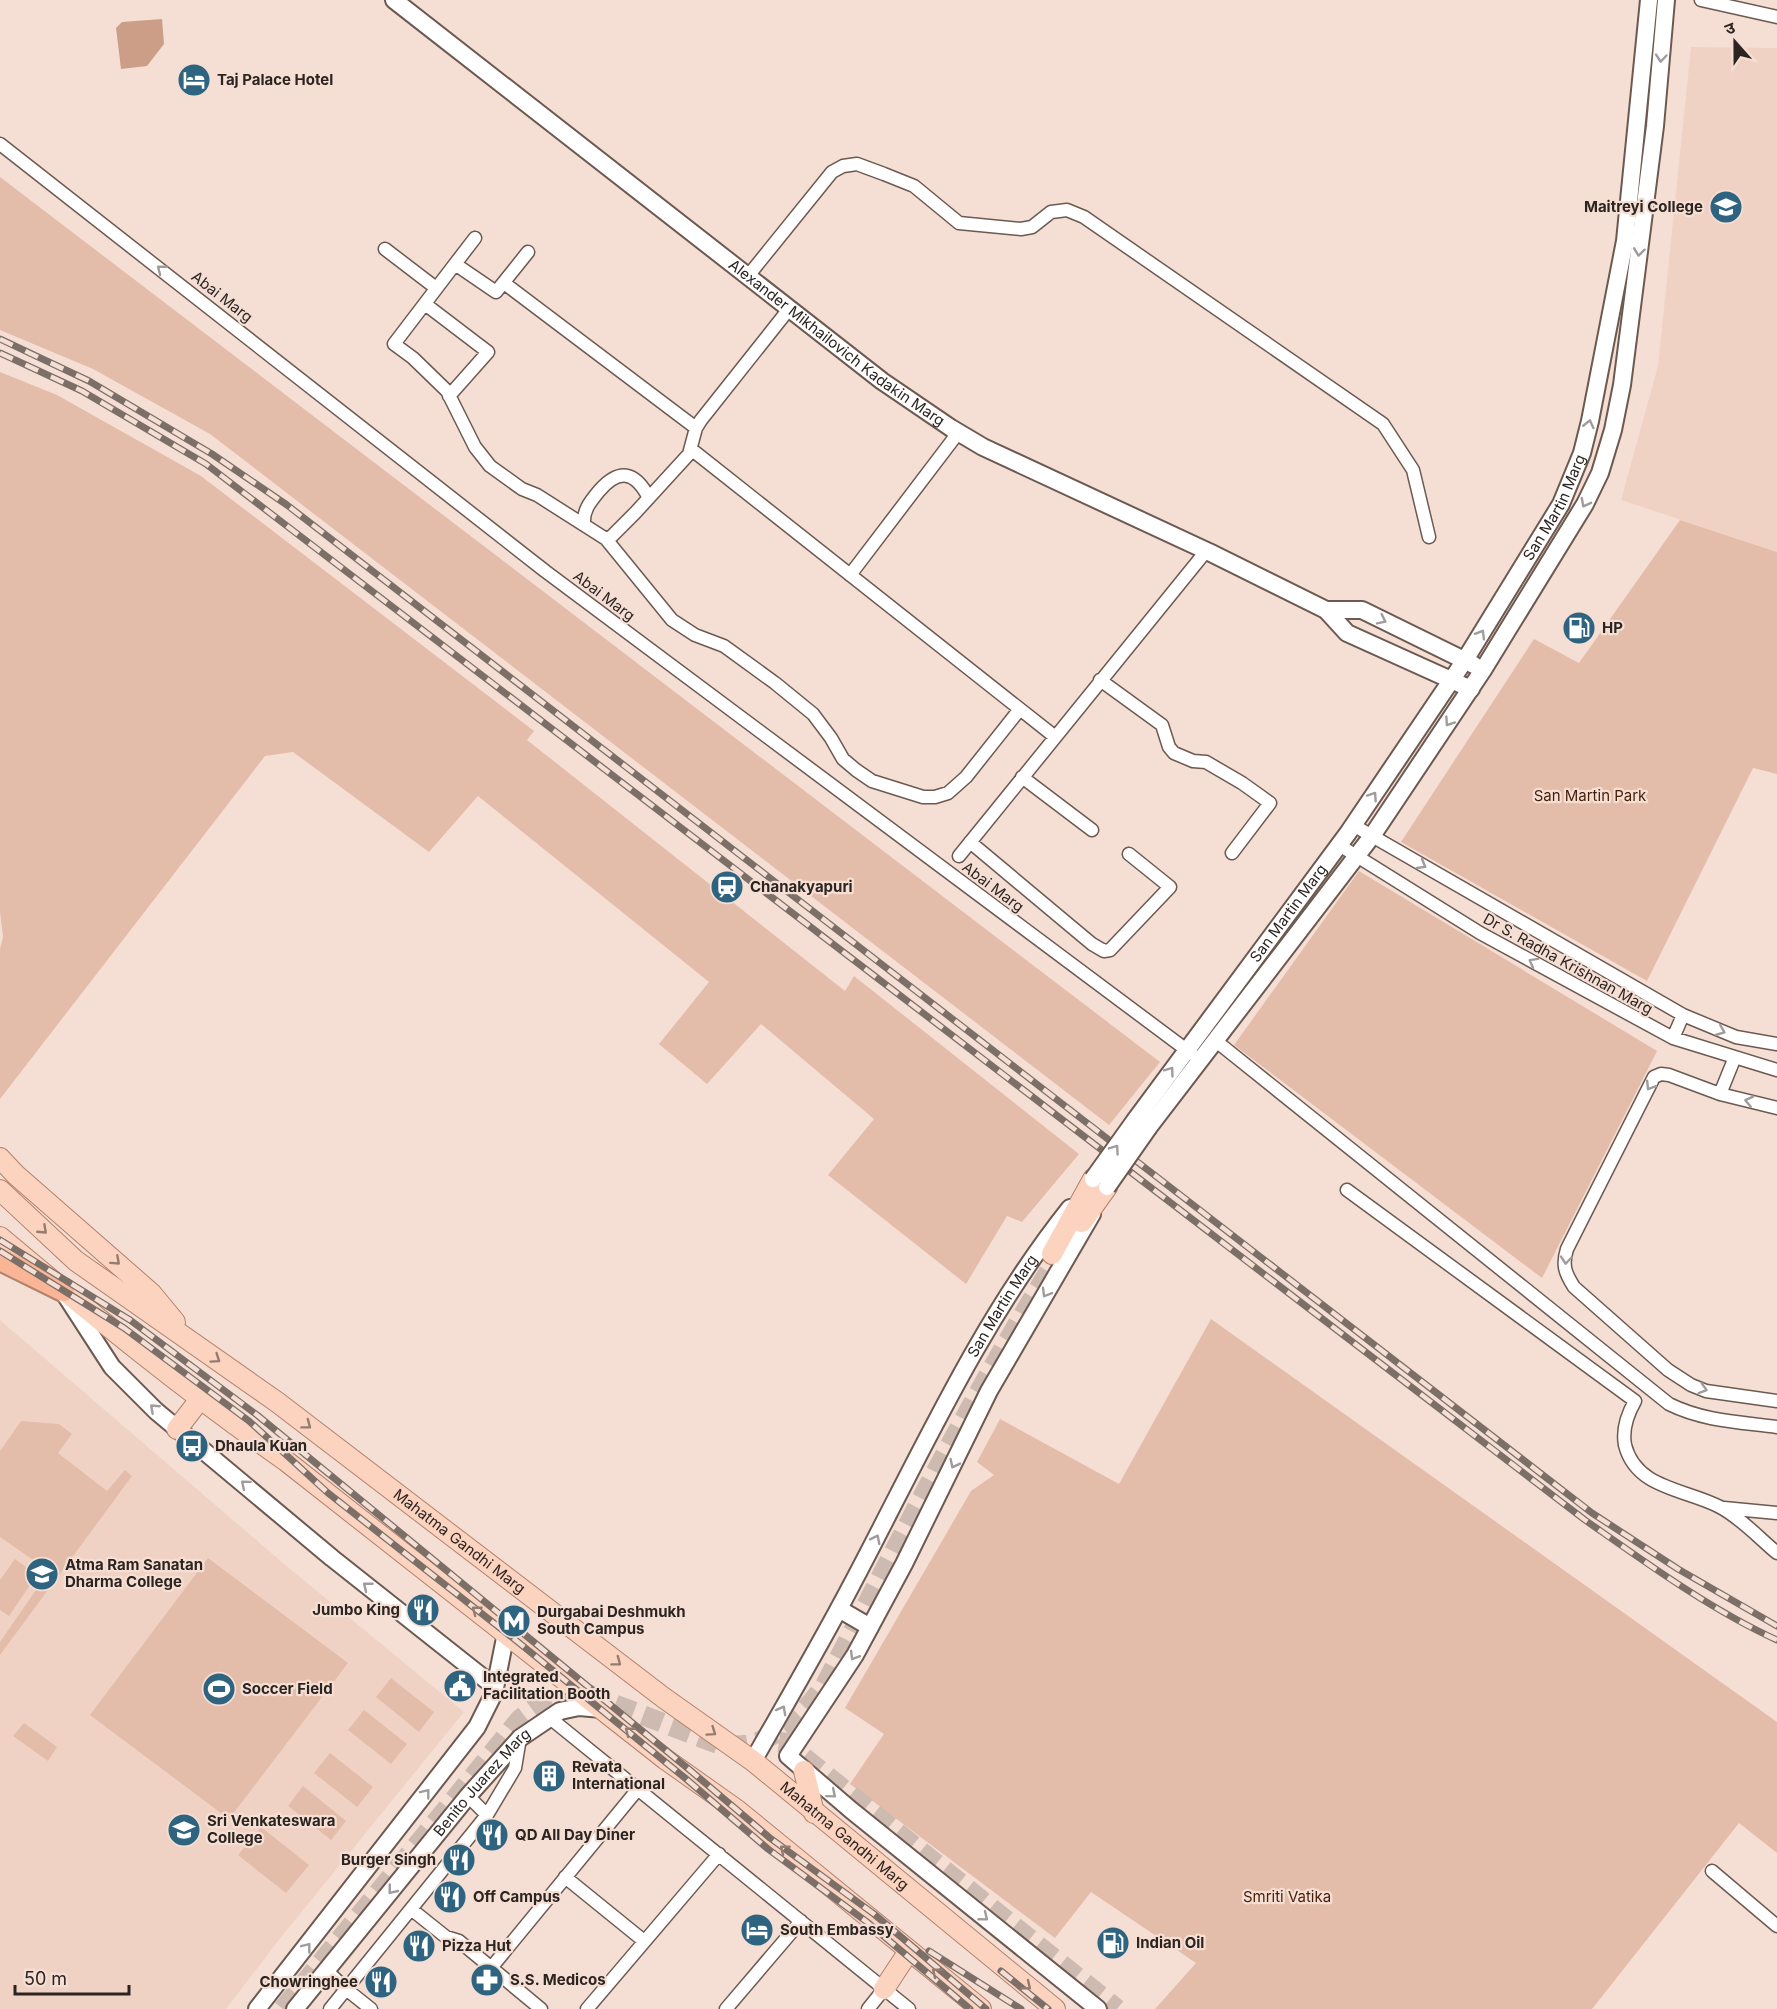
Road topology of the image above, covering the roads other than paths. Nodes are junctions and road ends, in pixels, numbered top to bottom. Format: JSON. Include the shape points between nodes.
{"nodes":[{"id":1,"x":394,"y":0,"type":"edge"},
{"id":2,"x":1649,"y":0,"type":"edge"},
{"id":3,"x":1666,"y":0,"type":"edge"},
{"id":4,"x":1701,"y":0,"type":"edge"},
{"id":5,"x":1777,"y":17,"type":"edge"},
{"id":6,"x":0,"y":144,"type":"edge"},
{"id":7,"x":475,"y":238,"type":"dead end"},
{"id":8,"x":385,"y":249,"type":"dead end"},
{"id":9,"x":528,"y":252,"type":"dead end"},
{"id":10,"x":455,"y":264,"type":"junction"},
{"id":11,"x":748,"y":276,"type":"junction"},
{"id":12,"x":504,"y":283,"type":"junction"},
{"id":13,"x":436,"y":288,"type":"junction"},
{"id":14,"x":425,"y":304,"type":"junction"},
{"id":15,"x":789,"y":309,"type":"junction"},
{"id":16,"x":449,"y":396,"type":"junction"},
{"id":17,"x":696,"y":428,"type":"junction"},
{"id":18,"x":958,"y":433,"type":"junction"},
{"id":19,"x":691,"y":449,"type":"junction"},
{"id":20,"x":649,"y":498,"type":"junction"},
{"id":21,"x":584,"y":524,"type":"junction"},
{"id":22,"x":1429,"y":537,"type":"dead end"},
{"id":23,"x":606,"y":539,"type":"junction"},
{"id":24,"x":1206,"y":550,"type":"junction"},
{"id":25,"x":850,"y":575,"type":"junction"},
{"id":26,"x":1326,"y":610,"type":"junction"},
{"id":27,"x":1465,"y":660,"type":"junction"},
{"id":28,"x":1483,"y":670,"type":"junction"},
{"id":29,"x":1100,"y":680,"type":"junction"},
{"id":30,"x":1451,"y":680,"type":"junction"},
{"id":31,"x":1471,"y":689,"type":"junction"},
{"id":32,"x":1020,"y":709,"type":"junction"},
{"id":33,"x":1054,"y":736,"type":"junction"},
{"id":34,"x":1022,"y":777,"type":"junction"},
{"id":35,"x":1353,"y":825,"type":"junction"},
{"id":36,"x":1092,"y":830,"type":"dead end"},
{"id":37,"x":1372,"y":836,"type":"junction"},
{"id":38,"x":970,"y":842,"type":"junction"},
{"id":39,"x":1339,"y":845,"type":"junction"},
{"id":40,"x":1129,"y":854,"type":"dead end"},
{"id":41,"x":1232,"y":854,"type":"dead end"},
{"id":42,"x":959,"y":856,"type":"dead end"},
{"id":43,"x":1357,"y":858,"type":"junction"},
{"id":44,"x":1683,"y":1015,"type":"junction"},
{"id":45,"x":1673,"y":1038,"type":"junction"},
{"id":46,"x":1216,"y":1041,"type":"junction"},
{"id":47,"x":1777,"y":1044,"type":"edge"},
{"id":48,"x":1186,"y":1049,"type":"junction"},
{"id":49,"x":1735,"y":1057,"type":"junction"},
{"id":50,"x":1201,"y":1060,"type":"junction"},
{"id":51,"x":1777,"y":1070,"type":"edge"},
{"id":52,"x":1720,"y":1094,"type":"junction"},
{"id":53,"x":1777,"y":1107,"type":"edge"},
{"id":54,"x":1142,"y":1123,"type":"junction"},
{"id":55,"x":0,"y":1158,"type":"edge"},
{"id":56,"x":1100,"y":1183,"type":"junction"},
{"id":57,"x":0,"y":1190,"type":"edge"},
{"id":58,"x":1347,"y":1190,"type":"dead end"},
{"id":59,"x":0,"y":1237,"type":"edge"},
{"id":60,"x":1055,"y":1256,"type":"tunnel mouth"},
{"id":61,"x":0,"y":1259,"type":"edge"},
{"id":62,"x":63,"y":1290,"type":"junction"},
{"id":63,"x":191,"y":1342,"type":"junction"},
{"id":64,"x":1648,"y":1388,"type":"junction"},
{"id":65,"x":201,"y":1398,"type":"junction"},
{"id":66,"x":1635,"y":1401,"type":"junction"},
{"id":67,"x":1777,"y":1401,"type":"edge"},
{"id":68,"x":1777,"y":1427,"type":"edge"},
{"id":69,"x":177,"y":1429,"type":"junction"},
{"id":70,"x":1723,"y":1508,"type":"junction"},
{"id":71,"x":1777,"y":1513,"type":"edge"},
{"id":72,"x":1777,"y":1553,"type":"edge"},
{"id":73,"x":838,"y":1609,"type":"junction"},
{"id":74,"x":870,"y":1627,"type":"junction"},
{"id":75,"x":506,"y":1633,"type":"junction"},
{"id":76,"x":495,"y":1687,"type":"junction"},
{"id":77,"x":602,"y":1709,"type":"junction"},
{"id":78,"x":550,"y":1718,"type":"junction"},
{"id":79,"x":520,"y":1738,"type":"junction"},
{"id":80,"x":753,"y":1761,"type":"junction"},
{"id":81,"x":804,"y":1771,"type":"junction"},
{"id":82,"x":638,"y":1789,"type":"junction"},
{"id":83,"x":468,"y":1796,"type":"junction"},
{"id":84,"x":814,"y":1813,"type":"junction"},
{"id":85,"x":487,"y":1815,"type":"junction"},
{"id":86,"x":719,"y":1854,"type":"junction"},
{"id":87,"x":1712,"y":1871,"type":"dead end"},
{"id":88,"x":565,"y":1877,"type":"junction"},
{"id":89,"x":411,"y":1909,"type":"junction"},
{"id":90,"x":801,"y":1921,"type":"junction"},
{"id":91,"x":1777,"y":1926,"type":"edge"},
{"id":92,"x":644,"y":1941,"type":"junction"},
{"id":93,"x":909,"y":1951,"type":"junction"},
{"id":94,"x":491,"y":1968,"type":"junction"},
{"id":95,"x":326,"y":1970,"type":"junction"},
{"id":96,"x":346,"y":1989,"type":"junction"},
{"id":97,"x":884,"y":1989,"type":"junction"},
{"id":98,"x":257,"y":2009,"type":"edge"},
{"id":99,"x":295,"y":2009,"type":"edge"},
{"id":100,"x":330,"y":2009,"type":"edge"},
{"id":101,"x":371,"y":2009,"type":"edge"},
{"id":102,"x":541,"y":2009,"type":"edge"},
{"id":103,"x":587,"y":2009,"type":"edge"},
{"id":104,"x":726,"y":2009,"type":"edge"},
{"id":105,"x":868,"y":2009,"type":"edge"},
{"id":106,"x":909,"y":2009,"type":"edge"},
{"id":107,"x":981,"y":2009,"type":"edge"},
{"id":108,"x":1055,"y":2009,"type":"edge"},
{"id":109,"x":1098,"y":2009,"type":"edge"}],
"edges":[{"from":1,"to":11,"type":"street","name":"Alexander Mikhailovich Kadakin Marg"},
{"from":27,"to":2,"type":"street","name":"San Martin Marg","one_way":true,"via":[[1561,504],[1582,453],[1625,241]]},
{"from":3,"to":28,"type":"street","name":"San Martin Marg","one_way":true,"via":[[1655,126],[1613,430],[1600,473],[1585,504]]},
{"from":4,"to":5,"type":"street"},
{"from":48,"to":6,"type":"street","name":"Abai Marg","one_way":true,"via":[[544,570]]},
{"from":7,"to":10,"type":"street"},
{"from":8,"to":13,"type":"street"},
{"from":9,"to":12,"type":"street"},
{"from":10,"to":12,"type":"street","via":[[496,292]]},
{"from":10,"to":13,"type":"street"},
{"from":11,"to":15,"type":"street","name":"Alexander Mikhailovich Kadakin Marg"},
{"from":11,"to":22,"type":"street","via":[[832,172],[843,166],[857,164],[914,186],[959,223],[1021,229],[1032,227],[1051,212],[1067,210],[1084,217],[1383,424],[1413,470]]},
{"from":12,"to":17,"type":"street"},
{"from":13,"to":14,"type":"street"},
{"from":14,"to":16,"type":"street","via":[[393,344],[413,358]]},
{"from":14,"to":16,"type":"street","via":[[488,352]]},
{"from":15,"to":17,"type":"street"},
{"from":15,"to":18,"type":"street","name":"Alexander Mikhailovich Kadakin Marg","via":[[882,381]]},
{"from":16,"to":21,"type":"street","via":[[475,447],[490,466]]},
{"from":17,"to":19,"type":"street"},
{"from":18,"to":24,"type":"street","name":"Alexander Mikhailovich Kadakin Marg"},
{"from":18,"to":25,"type":"street"},
{"from":19,"to":20,"type":"street"},
{"from":19,"to":25,"type":"street"},
{"from":20,"to":21,"type":"street","via":[[636,480],[620,474],[608,480],[589,502],[583,514]]},
{"from":20,"to":23,"type":"street"},
{"from":21,"to":23,"type":"street"},
{"from":23,"to":32,"type":"street","via":[[672,620],[724,646],[798,701],[813,714],[843,759],[873,781],[923,796],[948,793],[966,777]]},
{"from":24,"to":26,"type":"street","name":"Alexander Mikhailovich Kadakin Marg"},
{"from":24,"to":29,"type":"street"},
{"from":25,"to":32,"type":"street"},
{"from":26,"to":27,"type":"street","one_way":true,"via":[[1362,610]]},
{"from":26,"to":30,"type":"street","via":[[1347,633]]},
{"from":27,"to":28,"type":"street"},
{"from":27,"to":30,"type":"street","name":"San Martin Marg"},
{"from":28,"to":31,"type":"street","name":"San Martin Marg"},
{"from":29,"to":33,"type":"street"},
{"from":29,"to":41,"type":"street","via":[[1162,725],[1174,753],[1206,762],[1270,803]]},
{"from":30,"to":31,"type":"street"},
{"from":35,"to":30,"type":"street","name":"San Martin Marg","one_way":true},
{"from":31,"to":37,"type":"street","name":"San Martin Marg","one_way":true},
{"from":32,"to":33,"type":"street"},
{"from":33,"to":34,"type":"street"},
{"from":34,"to":36,"type":"street"},
{"from":34,"to":38,"type":"street"},
{"from":35,"to":37,"type":"street","name":"Dr S. Radha Krishnan Marg"},
{"from":35,"to":39,"type":"street","name":"San Martin Marg"},
{"from":37,"to":43,"type":"street","name":"San Martin Marg"},
{"from":37,"to":44,"type":"street","name":"Dr S. Radha Krishnan Marg","one_way":true},
{"from":38,"to":40,"type":"street","via":[[1104,951],[1110,950],[1170,887]]},
{"from":38,"to":42,"type":"street"},
{"from":39,"to":43,"type":"street","name":"Dr S. Radha Krishnan Marg"},
{"from":39,"to":48,"type":"street","name":"San Martin Marg"},
{"from":45,"to":43,"type":"street","name":"Dr S. Radha Krishnan Marg","one_way":true,"via":[[1480,933]]},
{"from":43,"to":46,"type":"street","name":"San Martin Marg"},
{"from":44,"to":45,"type":"street"},
{"from":44,"to":47,"type":"street","name":"Dr S. Radha Krishnan Marg","one_way":true,"via":[[1736,1037]]},
{"from":45,"to":49,"type":"street","name":"Dr S. Radha Krishnan Marg"},
{"from":46,"to":50,"type":"street","name":"San Martin Marg"},
{"from":46,"to":64,"type":"street"},
{"from":48,"to":50,"type":"street","name":"Abai Marg"},
{"from":54,"to":48,"type":"street","name":"San Martin Marg","one_way":true},
{"from":49,"to":51,"type":"street","name":"Dr S. Radha Krishnan Marg"},
{"from":49,"to":52,"type":"street"},
{"from":50,"to":54,"type":"street","name":"San Martin Marg"},
{"from":53,"to":52,"type":"street","one_way":true},
{"from":52,"to":67,"type":"street","one_way":true,"via":[[1669,1075],[1654,1077],[1567,1249],[1563,1261],[1565,1274],[1586,1299],[1679,1378],[1706,1391]]},
{"from":54,"to":56,"type":"street","name":"San Martin Marg","bridge":true},
{"from":55,"to":63,"type":"main road","one_way":true,"via":[[151,1293]]},
{"from":56,"to":60,"type":"main road"},
{"from":73,"to":56,"type":"street","name":"San Martin Marg","one_way":true,"via":[[956,1383],[1034,1256]]},
{"from":56,"to":74,"type":"street","name":"San Martin Marg","one_way":true},
{"from":57,"to":63,"type":"main road","name":"Mahatma Gandhi Marg","one_way":true,"via":[[76,1261]]},
{"from":58,"to":66,"type":"street"},
{"from":59,"to":62,"type":"main road"},
{"from":61,"to":62,"type":"highway"},
{"from":62,"to":65,"type":"main road"},
{"from":69,"to":62,"type":"street","one_way":true,"via":[[112,1367]]},
{"from":63,"to":80,"type":"main road","name":"Mahatma Gandhi Marg","one_way":true,"via":[[277,1402],[664,1698]]},
{"from":64,"to":66,"type":"street"},
{"from":64,"to":68,"type":"street","via":[[1687,1413]]},
{"from":65,"to":69,"type":"main road"},
{"from":75,"to":65,"type":"main road","one_way":true},
{"from":66,"to":70,"type":"street","via":[[1627,1415],[1624,1437],[1628,1456],[1637,1469],[1670,1489]]},
{"from":76,"to":69,"type":"street","one_way":true},
{"from":70,"to":71,"type":"street"},
{"from":70,"to":72,"type":"street"},
{"from":73,"to":74,"type":"street"},
{"from":80,"to":73,"type":"street","name":"San Martin Marg","one_way":true},
{"from":74,"to":81,"type":"street","name":"San Martin Marg","one_way":true,"via":[[788,1756]]},
{"from":75,"to":76,"type":"street"},
{"from":75,"to":77,"type":"main road"},
{"from":98,"to":76,"type":"street","one_way":true,"via":[[477,1727]]},
{"from":77,"to":78,"type":"street","name":"Benito Juarez Marg","via":[[579,1707]]},
{"from":93,"to":77,"type":"main road","one_way":true,"via":[[737,1810]]},
{"from":78,"to":79,"type":"street","name":"Benito Juarez Marg"},
{"from":78,"to":82,"type":"street"},
{"from":79,"to":83,"type":"street","name":"Benito Juarez Marg"},
{"from":79,"to":85,"type":"street","via":[[515,1768]]},
{"from":80,"to":84,"type":"main road","name":"Mahatma Gandhi Marg"},
{"from":81,"to":84,"type":"main road"},
{"from":81,"to":109,"type":"street","one_way":true},
{"from":82,"to":86,"type":"street"},
{"from":82,"to":88,"type":"street"},
{"from":83,"to":85,"type":"street"},
{"from":83,"to":95,"type":"street","name":"Benito Juarez Marg","one_way":true},
{"from":84,"to":108,"type":"main road","name":"Mahatma Gandhi Marg","one_way":true},
{"from":85,"to":89,"type":"street"},
{"from":86,"to":90,"type":"street"},
{"from":86,"to":92,"type":"street"},
{"from":87,"to":91,"type":"street"},
{"from":88,"to":92,"type":"street"},
{"from":88,"to":94,"type":"street"},
{"from":89,"to":94,"type":"street"},
{"from":89,"to":96,"type":"street"},
{"from":90,"to":97,"type":"street"},
{"from":90,"to":104,"type":"street"},
{"from":92,"to":103,"type":"street"},
{"from":93,"to":97,"type":"main road"},
{"from":107,"to":93,"type":"main road","one_way":true},
{"from":94,"to":102,"type":"street"},
{"from":95,"to":96,"type":"street"},
{"from":95,"to":99,"type":"street","name":"Benito Juarez Marg"},
{"from":96,"to":100,"type":"street"},
{"from":96,"to":101,"type":"street"},
{"from":97,"to":105,"type":"street"},
{"from":97,"to":106,"type":"street"}]}
